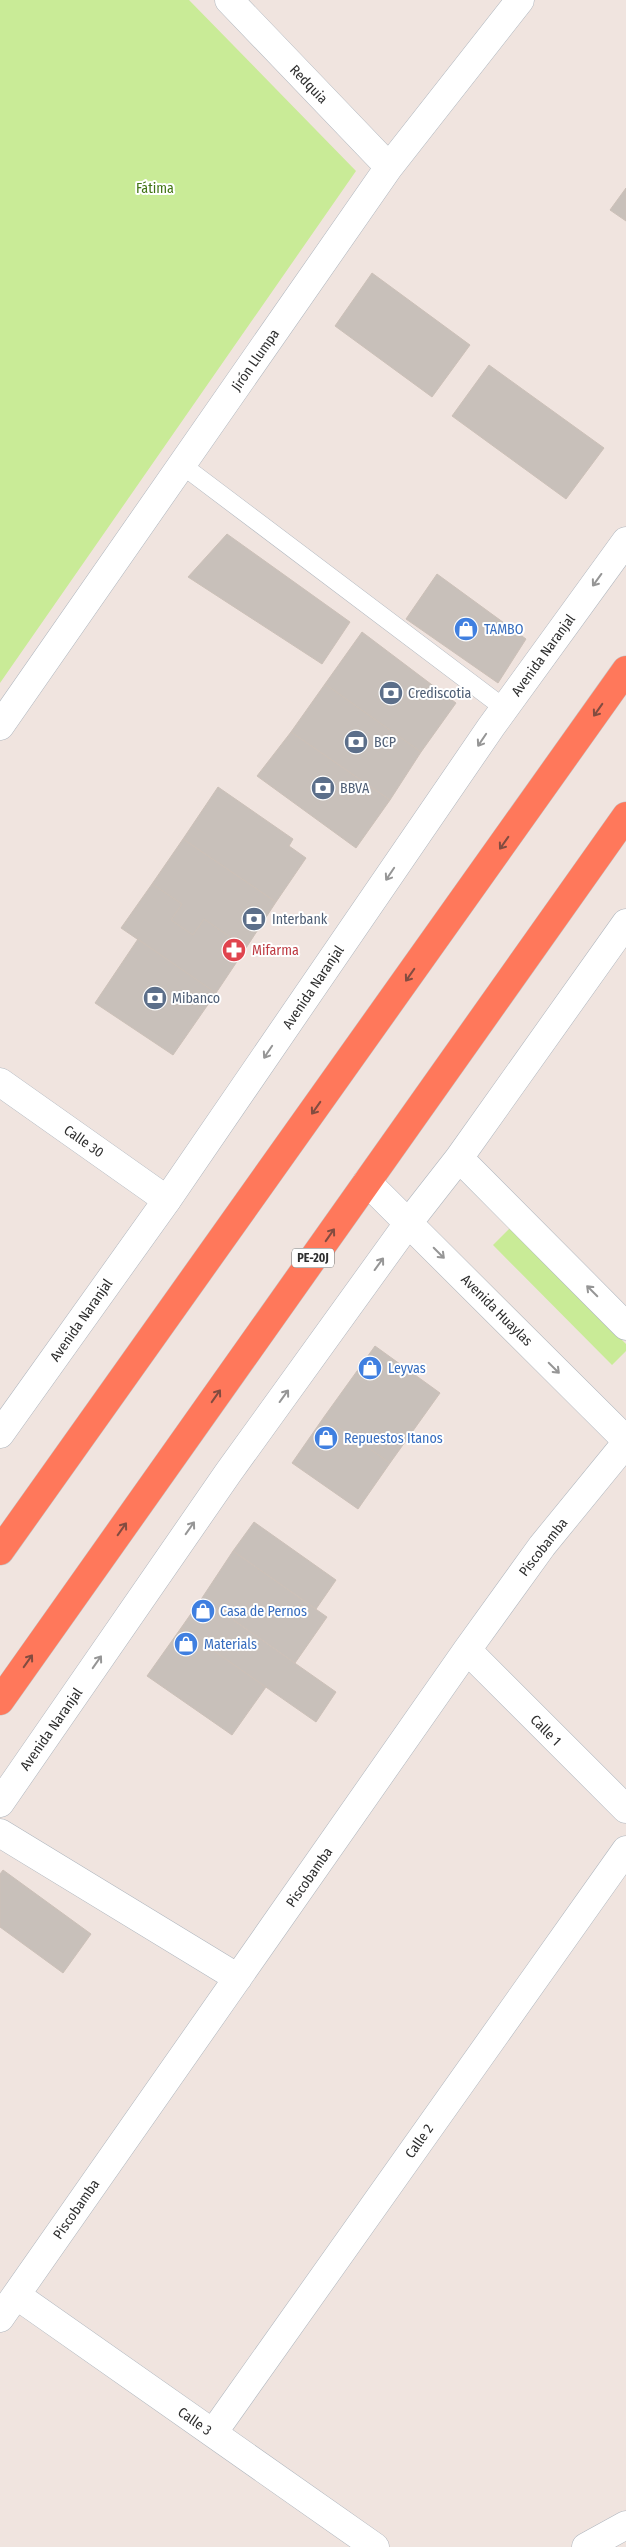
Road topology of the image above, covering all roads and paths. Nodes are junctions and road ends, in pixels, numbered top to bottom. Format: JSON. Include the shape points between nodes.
{"nodes":[{"id":1,"x":229,"y":0,"type":"edge"},
{"id":2,"x":520,"y":0,"type":"edge"},
{"id":3,"x":390,"y":167,"type":"junction"},
{"id":4,"x":182,"y":465,"type":"junction"},
{"id":5,"x":626,"y":541,"type":"edge"},
{"id":6,"x":626,"y":670,"type":"edge"},
{"id":7,"x":504,"y":708,"type":"junction"},
{"id":8,"x":0,"y":726,"type":"edge"},
{"id":9,"x":626,"y":816,"type":"edge"},
{"id":10,"x":626,"y":923,"type":"edge"},
{"id":11,"x":0,"y":1082,"type":"edge"},
{"id":12,"x":459,"y":1158,"type":"junction"},
{"id":13,"x":367,"y":1182,"type":"junction"},
{"id":14,"x":167,"y":1200,"type":"junction"},
{"id":15,"x":409,"y":1222,"type":"junction"},
{"id":16,"x":626,"y":1326,"type":"edge"},
{"id":17,"x":0,"y":1434,"type":"edge"},
{"id":18,"x":626,"y":1442,"type":"edge"},
{"id":19,"x":0,"y":1551,"type":"edge"},
{"id":20,"x":467,"y":1650,"type":"junction"},
{"id":21,"x":0,"y":1701,"type":"edge"},
{"id":22,"x":0,"y":1803,"type":"edge"},
{"id":23,"x":626,"y":1809,"type":"edge"},
{"id":24,"x":0,"y":1833,"type":"edge"},
{"id":25,"x":626,"y":1850,"type":"edge"},
{"id":26,"x":238,"y":1978,"type":"junction"},
{"id":27,"x":16,"y":2294,"type":"junction"},
{"id":28,"x":0,"y":2318,"type":"edge"},
{"id":29,"x":213,"y":2433,"type":"junction"},
{"id":30,"x":626,"y":2525,"type":"edge"},
{"id":31,"x":374,"y":2547,"type":"edge"},
{"id":32,"x":586,"y":2547,"type":"edge"}],
"edges":[{"from":1,"to":3,"type":"street","name":"Redquia"},
{"from":2,"to":3,"type":"street","name":"Jirón Llumpa"},
{"from":3,"to":4,"type":"street","name":"Jirón Llumpa"},
{"from":4,"to":7,"type":"lane"},
{"from":4,"to":8,"type":"street","name":"Jirón Llumpa"},
{"from":5,"to":7,"type":"street","name":"Avenida Naranjal","one_way":true},
{"from":6,"to":19,"type":"highway","one_way":true},
{"from":7,"to":14,"type":"street","name":"Avenida Naranjal","one_way":true},
{"from":9,"to":13,"type":"highway","number":"PE-20J"},
{"from":10,"to":12,"type":"street","name":"Avenida Naranjal"},
{"from":11,"to":14,"type":"street","name":"Calle 30"},
{"from":12,"to":15,"type":"street","name":"Avenida Naranjal"},
{"from":16,"to":12,"type":"street","one_way":true},
{"from":13,"to":15,"type":"street","name":"Avenida Huaylas"},
{"from":21,"to":13,"type":"highway","number":"PE-20J","one_way":true},
{"from":14,"to":17,"type":"street","name":"Avenida Naranjal"},
{"from":15,"to":18,"type":"street","name":"Avenida Huaylas","one_way":true},
{"from":22,"to":15,"type":"street","name":"Avenida Naranjal","one_way":true,"via":[[228,1472]]},
{"from":18,"to":20,"type":"street","name":"Piscobamba","via":[[542,1546]]},
{"from":20,"to":23,"type":"street","name":"Calle 1"},
{"from":20,"to":26,"type":"street","name":"Piscobamba"},
{"from":24,"to":26,"type":"street"},
{"from":25,"to":29,"type":"street","name":"Calle 2"},
{"from":26,"to":27,"type":"street","name":"Piscobamba"},
{"from":27,"to":28,"type":"street","name":"Piscobamba"},
{"from":27,"to":29,"type":"street","name":"Calle 3"},
{"from":29,"to":31,"type":"street","name":"Calle 3"},
{"from":30,"to":32,"type":"street"}]}
